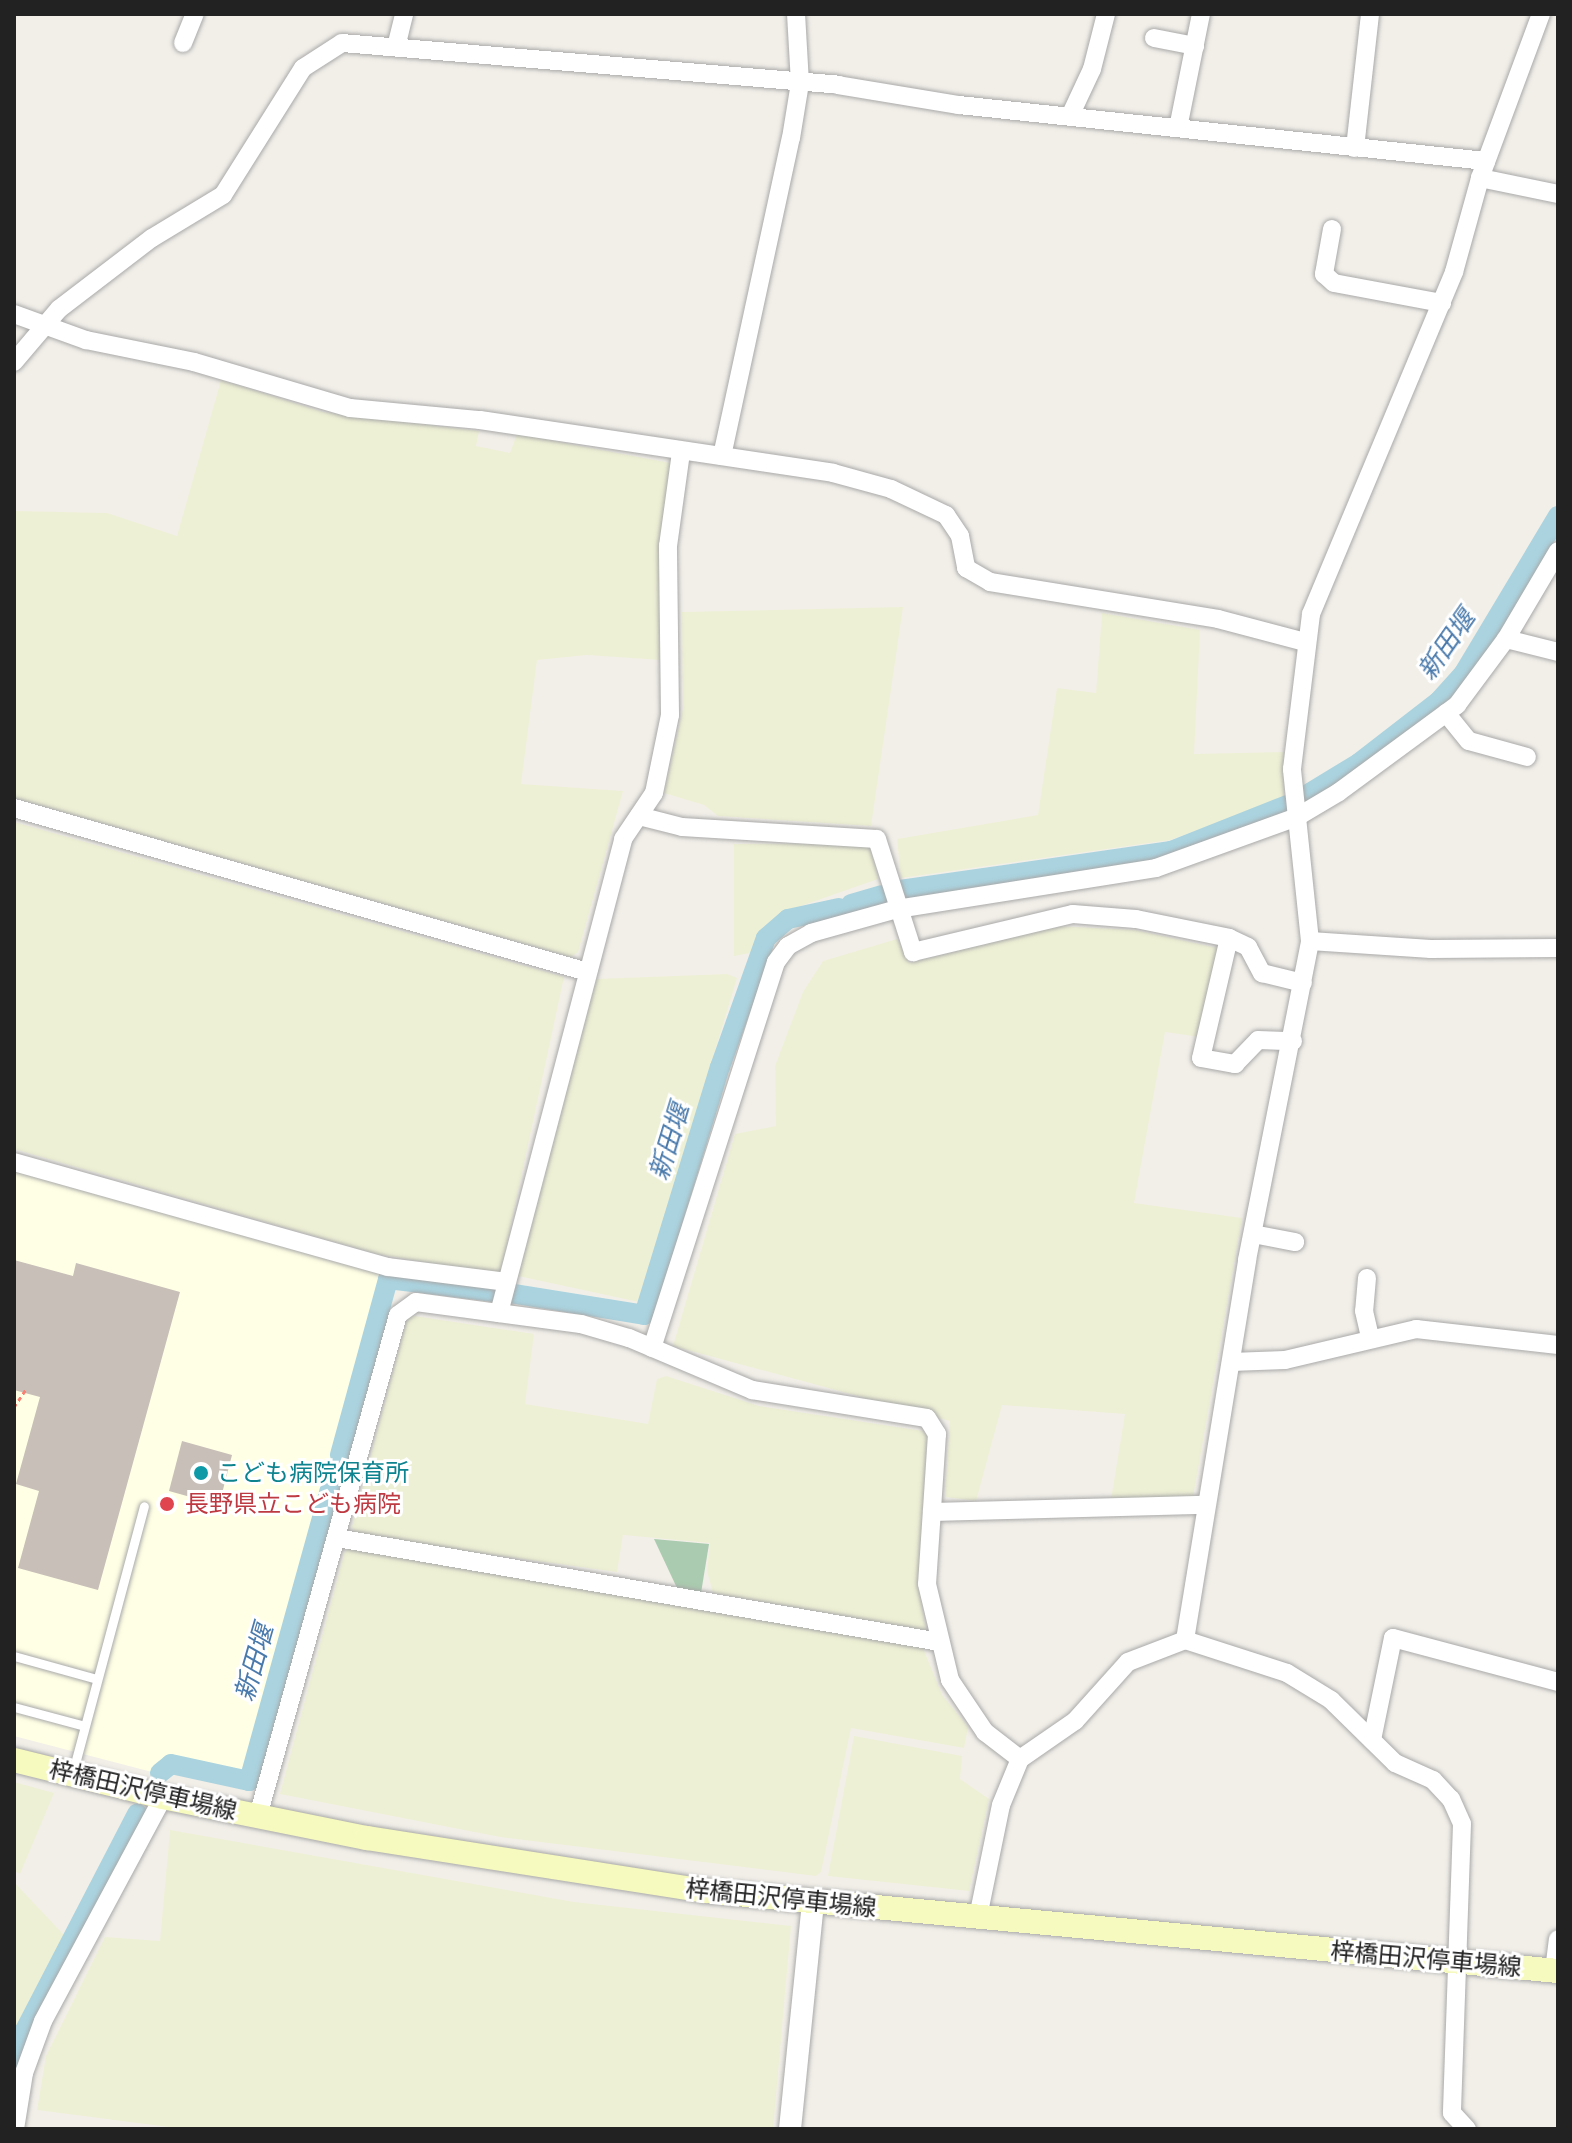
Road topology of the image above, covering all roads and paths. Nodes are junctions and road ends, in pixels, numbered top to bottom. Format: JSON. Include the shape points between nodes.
{"nodes":[{"id":1,"x":195,"y":14,"type":"edge"},
{"id":2,"x":404,"y":14,"type":"edge"},
{"id":3,"x":796,"y":14,"type":"edge"},
{"id":4,"x":1106,"y":14,"type":"edge"},
{"id":5,"x":1201,"y":14,"type":"edge"},
{"id":6,"x":1370,"y":14,"type":"edge"},
{"id":7,"x":1541,"y":14,"type":"edge"},
{"id":8,"x":1154,"y":38,"type":"dead end"},
{"id":9,"x":183,"y":43,"type":"dead end"},
{"id":10,"x":1195,"y":46,"type":"junction"},
{"id":11,"x":396,"y":47,"type":"junction"},
{"id":12,"x":800,"y":83,"type":"junction"},
{"id":13,"x":1070,"y":116,"type":"junction"},
{"id":14,"x":1178,"y":128,"type":"junction"},
{"id":15,"x":1355,"y":148,"type":"junction"},
{"id":16,"x":1483,"y":169,"type":"junction"},
{"id":17,"x":1558,"y":194,"type":"edge"},
{"id":18,"x":1332,"y":229,"type":"dead end"},
{"id":19,"x":1442,"y":303,"type":"junction"},
{"id":20,"x":14,"y":314,"type":"edge"},
{"id":21,"x":42,"y":324,"type":"junction"},
{"id":22,"x":14,"y":362,"type":"edge"},
{"id":23,"x":681,"y":452,"type":"junction"},
{"id":24,"x":722,"y":456,"type":"junction"},
{"id":25,"x":1558,"y":551,"type":"edge"},
{"id":26,"x":1506,"y":639,"type":"junction"},
{"id":27,"x":1305,"y":642,"type":"junction"},
{"id":28,"x":1558,"y":652,"type":"edge"},
{"id":29,"x":1446,"y":713,"type":"junction"},
{"id":30,"x":1527,"y":757,"type":"dead end"},
{"id":31,"x":14,"y":808,"type":"edge"},
{"id":32,"x":639,"y":816,"type":"junction"},
{"id":33,"x":1297,"y":817,"type":"junction"},
{"id":34,"x":897,"y":909,"type":"junction"},
{"id":35,"x":1229,"y":938,"type":"junction"},
{"id":36,"x":1310,"y":941,"type":"junction"},
{"id":37,"x":1558,"y":948,"type":"edge"},
{"id":38,"x":588,"y":972,"type":"junction"},
{"id":39,"x":1303,"y":983,"type":"junction"},
{"id":40,"x":1293,"y":1041,"type":"junction"},
{"id":41,"x":14,"y":1162,"type":"edge"},
{"id":42,"x":1253,"y":1234,"type":"junction"},
{"id":43,"x":1295,"y":1242,"type":"dead end"},
{"id":44,"x":1367,"y":1278,"type":"dead end"},
{"id":45,"x":506,"y":1282,"type":"junction"},
{"id":46,"x":499,"y":1313,"type":"junction"},
{"id":47,"x":1370,"y":1337,"type":"junction"},
{"id":48,"x":1558,"y":1345,"type":"edge"},
{"id":49,"x":652,"y":1348,"type":"junction"},
{"id":50,"x":1231,"y":1362,"type":"junction"},
{"id":51,"x":27,"y":1388,"type":"dead end"},
{"id":52,"x":14,"y":1407,"type":"edge"},
{"id":53,"x":1206,"y":1505,"type":"junction"},
{"id":54,"x":144,"y":1506,"type":"dead end"},
{"id":55,"x":932,"y":1512,"type":"junction"},
{"id":56,"x":337,"y":1538,"type":"junction"},
{"id":57,"x":1185,"y":1640,"type":"junction"},
{"id":58,"x":940,"y":1642,"type":"junction"},
{"id":59,"x":14,"y":1656,"type":"edge"},
{"id":60,"x":97,"y":1679,"type":"junction"},
{"id":61,"x":1558,"y":1682,"type":"edge"},
{"id":62,"x":14,"y":1707,"type":"edge"},
{"id":63,"x":85,"y":1726,"type":"junction"},
{"id":64,"x":1372,"y":1740,"type":"junction"},
{"id":65,"x":1020,"y":1759,"type":"junction"},
{"id":66,"x":14,"y":1760,"type":"edge"},
{"id":67,"x":72,"y":1775,"type":"junction"},
{"id":68,"x":163,"y":1797,"type":"junction"},
{"id":69,"x":258,"y":1816,"type":"junction"},
{"id":70,"x":813,"y":1902,"type":"junction"},
{"id":71,"x":978,"y":1917,"type":"junction"},
{"id":72,"x":1558,"y":1939,"type":"edge"},
{"id":73,"x":1460,"y":1962,"type":"junction"},
{"id":74,"x":1556,"y":1971,"type":"edge"},
{"id":75,"x":15,"y":2129,"type":"edge"},
{"id":76,"x":790,"y":2129,"type":"edge"},
{"id":77,"x":1467,"y":2129,"type":"edge"}],
"edges":[{"from":1,"to":9,"type":"street"},
{"from":2,"to":11,"type":"street"},
{"from":3,"to":12,"type":"street"},
{"from":4,"to":13,"type":"street","via":[[1092,69]]},
{"from":5,"to":10,"type":"street"},
{"from":6,"to":15,"type":"street"},
{"from":7,"to":16,"type":"street"},
{"from":8,"to":10,"type":"street"},
{"from":10,"to":14,"type":"street"},
{"from":11,"to":12,"type":"street"},
{"from":11,"to":21,"type":"street","via":[[342,43],[303,68],[223,195],[152,238]]},
{"from":12,"to":13,"type":"street"},
{"from":12,"to":24,"type":"street","via":[[772,242]]},
{"from":13,"to":14,"type":"street"},
{"from":14,"to":15,"type":"street"},
{"from":15,"to":16,"type":"street"},
{"from":16,"to":17,"type":"street"},
{"from":16,"to":19,"type":"street"},
{"from":18,"to":19,"type":"street","via":[[1324,274],[1334,283]]},
{"from":19,"to":27,"type":"street","via":[[1321,582]]},
{"from":20,"to":21,"type":"street"},
{"from":21,"to":22,"type":"street"},
{"from":21,"to":23,"type":"street","via":[[350,408],[480,420]]},
{"from":23,"to":24,"type":"street"},
{"from":23,"to":32,"type":"street","via":[[668,546],[670,715],[654,793]]},
{"from":24,"to":27,"type":"street","via":[[833,473],[924,502],[946,515],[960,536],[966,568],[990,582],[1218,619]]},
{"from":25,"to":26,"type":"street"},
{"from":26,"to":28,"type":"street"},
{"from":26,"to":29,"type":"street","via":[[1481,677]]},
{"from":27,"to":33,"type":"street","via":[[1292,769]]},
{"from":29,"to":30,"type":"street","via":[[1469,741]]},
{"from":29,"to":33,"type":"street"},
{"from":31,"to":38,"type":"street"},
{"from":32,"to":34,"type":"street","via":[[682,827],[865,834],[885,849]]},
{"from":32,"to":38,"type":"street","via":[[623,839]]},
{"from":33,"to":34,"type":"street","via":[[1156,868]]},
{"from":33,"to":36,"type":"street"},
{"from":34,"to":35,"type":"street","via":[[913,952],[1073,914],[1169,924]]},
{"from":34,"to":49,"type":"street","via":[[811,933],[788,946],[776,962]]},
{"from":35,"to":39,"type":"street","via":[[1248,947],[1262,973]]},
{"from":35,"to":40,"type":"street","via":[[1201,1058],[1235,1064],[1258,1040]]},
{"from":36,"to":37,"type":"street","via":[[1431,949]]},
{"from":36,"to":39,"type":"street"},
{"from":38,"to":45,"type":"street"},
{"from":39,"to":40,"type":"street"},
{"from":40,"to":42,"type":"street"},
{"from":41,"to":45,"type":"street","via":[[388,1267]]},
{"from":42,"to":43,"type":"street"},
{"from":42,"to":50,"type":"street"},
{"from":44,"to":47,"type":"street","via":[[1364,1311]]},
{"from":45,"to":46,"type":"street"},
{"from":46,"to":49,"type":"street","via":[[581,1324]]},
{"from":46,"to":56,"type":"street","via":[[416,1302],[398,1315]]},
{"from":47,"to":48,"type":"street","via":[[1416,1329]]},
{"from":47,"to":50,"type":"street","via":[[1285,1360]]},
{"from":49,"to":55,"type":"street","via":[[752,1390],[927,1418],[937,1434]]},
{"from":50,"to":53,"type":"street"},
{"from":51,"to":52,"type":"path"},
{"from":53,"to":55,"type":"street"},
{"from":53,"to":57,"type":"street"},
{"from":54,"to":60,"type":"lane"},
{"from":55,"to":58,"type":"street","via":[[927,1584]]},
{"from":56,"to":58,"type":"street"},
{"from":56,"to":69,"type":"street"},
{"from":57,"to":64,"type":"street","via":[[1287,1673],[1331,1700]]},
{"from":57,"to":65,"type":"street","via":[[1128,1662],[1075,1721]]},
{"from":58,"to":65,"type":"street","via":[[962,1703],[985,1732]]},
{"from":59,"to":60,"type":"lane"},
{"from":60,"to":63,"type":"lane"},
{"from":61,"to":64,"type":"street","via":[[1393,1638]]},
{"from":62,"to":63,"type":"lane"},
{"from":63,"to":67,"type":"lane"},
{"from":64,"to":73,"type":"street","via":[[1395,1763],[1433,1780],[1451,1799],[1462,1824]]},
{"from":65,"to":71,"type":"street","via":[[1001,1805]]},
{"from":66,"to":67,"type":"main road","name":"梓橋田沢停車場線"},
{"from":67,"to":68,"type":"main road","name":"梓橋田沢停車場線"},
{"from":68,"to":69,"type":"main road","name":"梓橋田沢停車場線"},
{"from":68,"to":75,"type":"street","via":[[43,2021],[24,2073]]},
{"from":69,"to":70,"type":"main road","name":"梓橋田沢停車場線","via":[[529,1865]]},
{"from":70,"to":71,"type":"main road","name":"梓橋田沢停車場線"},
{"from":70,"to":76,"type":"street"},
{"from":71,"to":73,"type":"main road","name":"梓橋田沢停車場線"},
{"from":72,"to":74,"type":"street"},
{"from":73,"to":74,"type":"main road","name":"梓橋田沢停車場線"},
{"from":73,"to":77,"type":"street","via":[[1452,2113]]}]}
